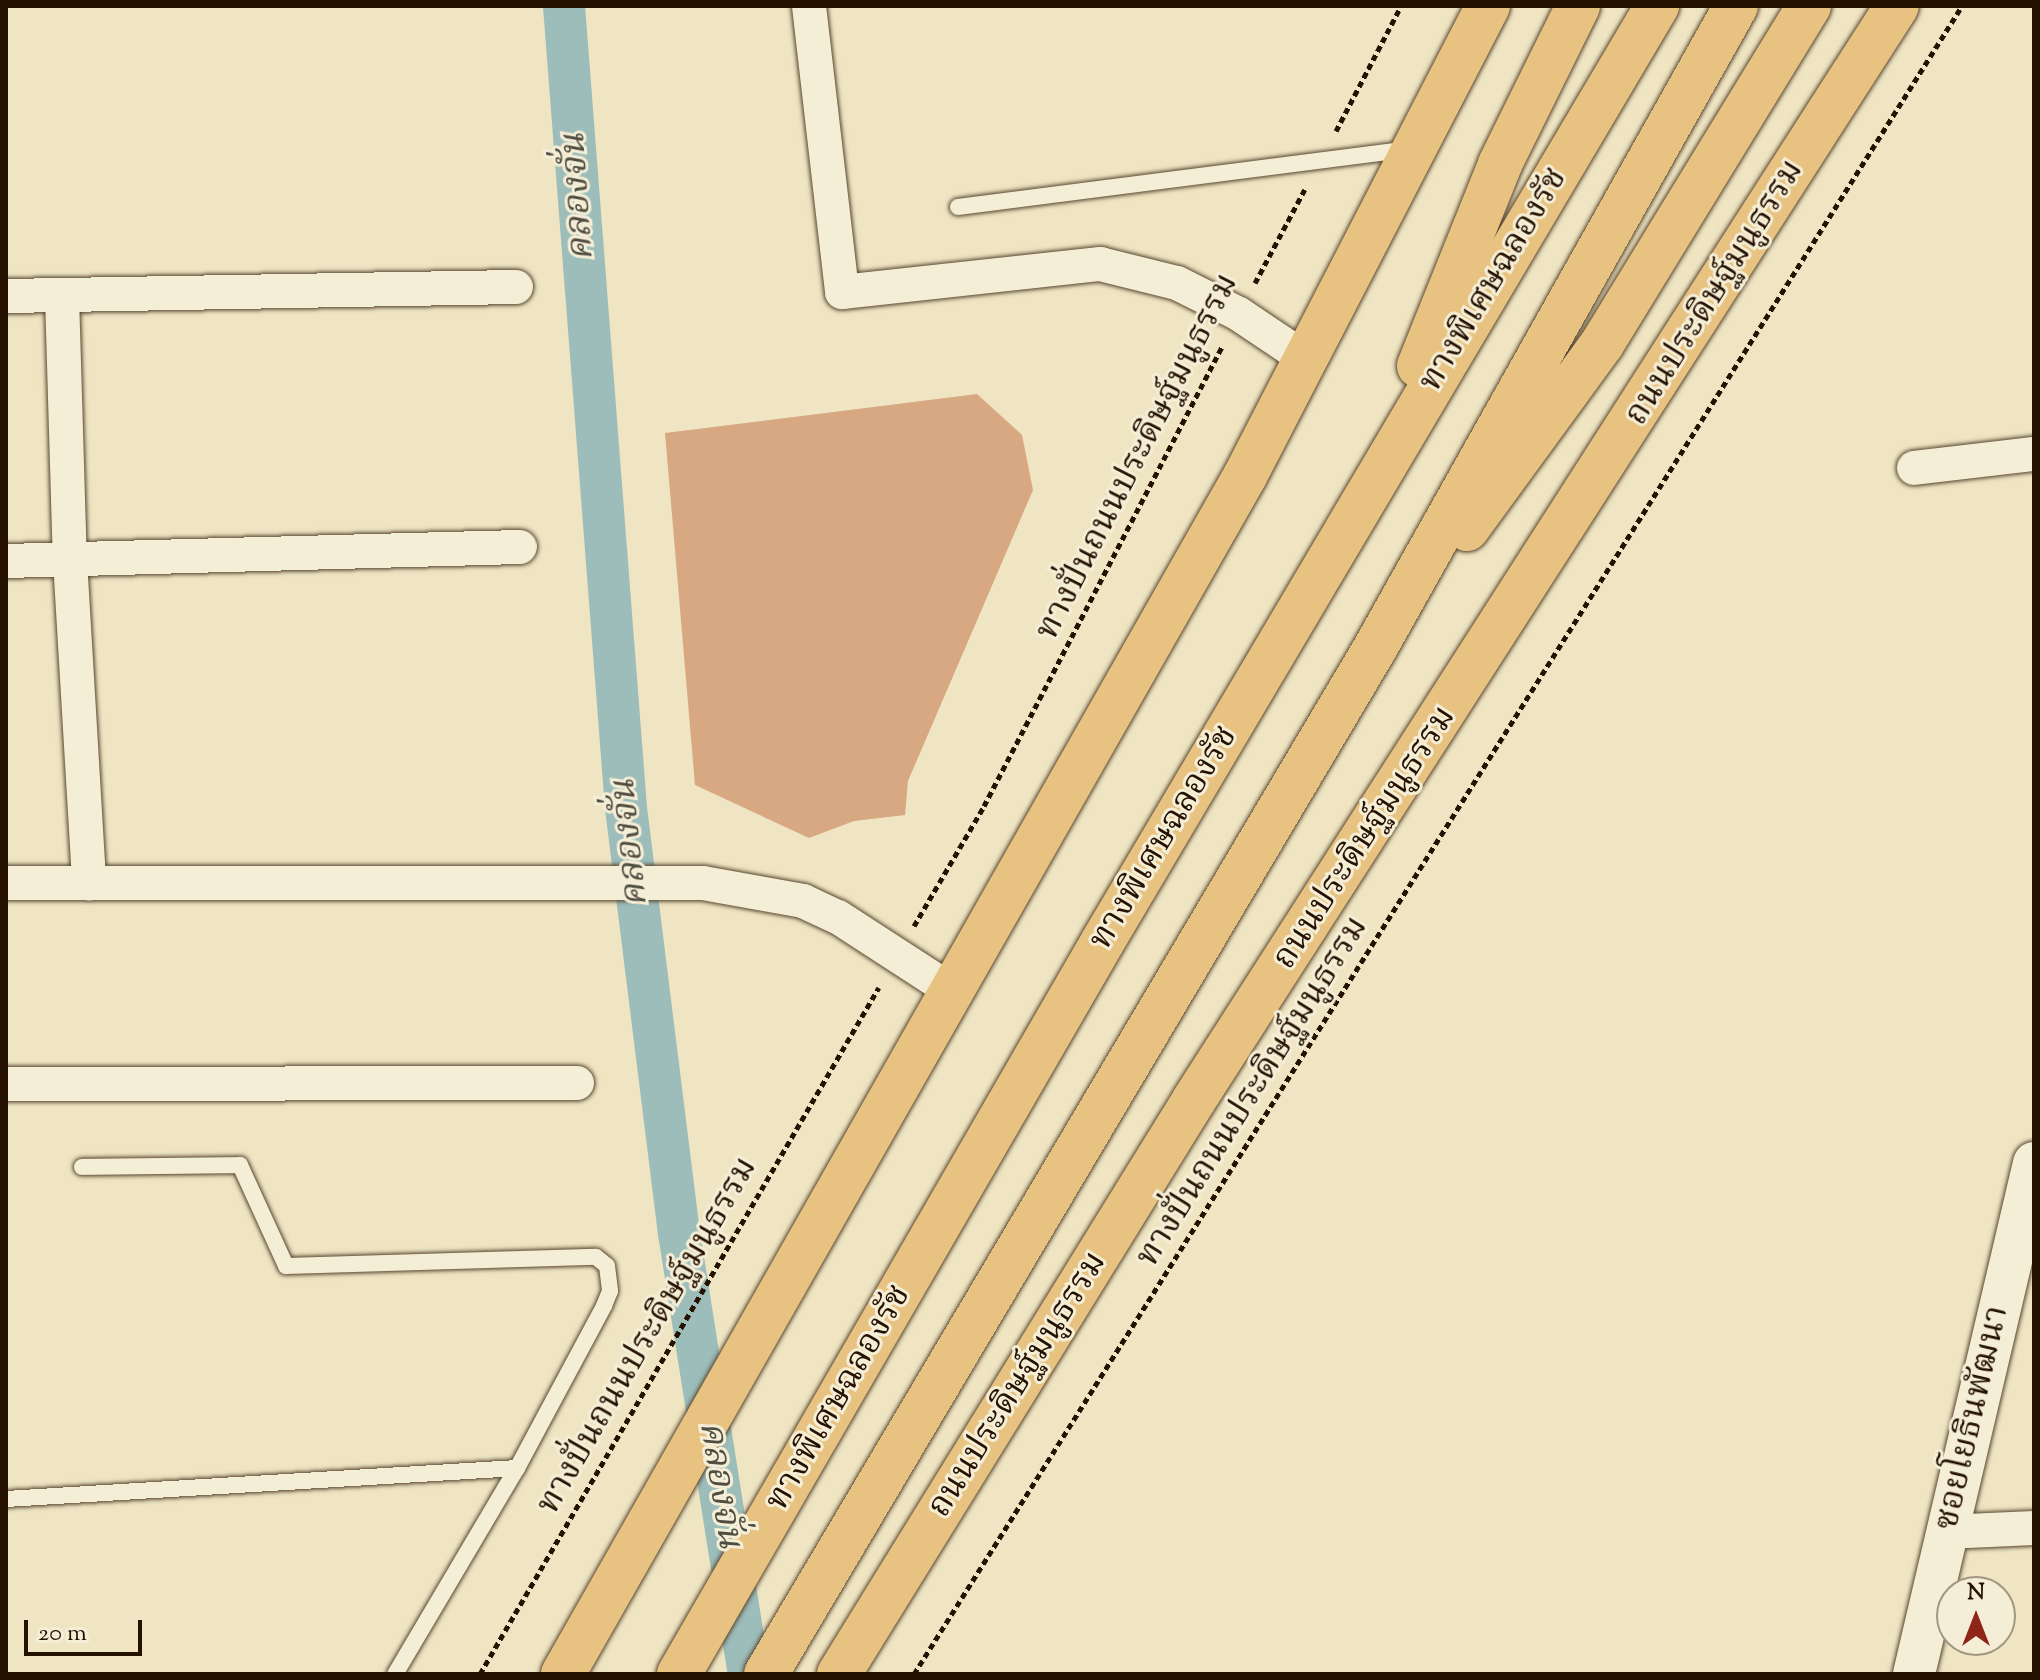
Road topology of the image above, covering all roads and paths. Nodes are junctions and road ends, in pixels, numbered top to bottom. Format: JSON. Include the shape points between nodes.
{"nodes":[{"id":1,"x":809,"y":6,"type":"edge"},
{"id":2,"x":1401,"y":6,"type":"edge"},
{"id":3,"x":1488,"y":6,"type":"edge"},
{"id":4,"x":1578,"y":6,"type":"edge"},
{"id":5,"x":1657,"y":6,"type":"edge"},
{"id":6,"x":1736,"y":6,"type":"edge"},
{"id":7,"x":1809,"y":6,"type":"edge"},
{"id":8,"x":1897,"y":6,"type":"edge"},
{"id":9,"x":1962,"y":6,"type":"edge"},
{"id":10,"x":1419,"y":148,"type":"junction"},
{"id":11,"x":1320,"y":161,"type":"junction"},
{"id":12,"x":958,"y":207,"type":"dead end"},
{"id":13,"x":516,"y":287,"type":"dead end"},
{"id":14,"x":6,"y":296,"type":"edge"},
{"id":15,"x":62,"y":296,"type":"junction"},
{"id":16,"x":1239,"y":314,"type":"junction"},
{"id":17,"x":1309,"y":361,"type":"junction"},
{"id":18,"x":2034,"y":454,"type":"edge"},
{"id":19,"x":1914,"y":468,"type":"dead end"},
{"id":20,"x":1377,"y":477,"type":"junction"},
{"id":21,"x":520,"y":547,"type":"dead end"},
{"id":22,"x":70,"y":560,"type":"junction"},
{"id":23,"x":6,"y":561,"type":"edge"},
{"id":24,"x":1374,"y":650,"type":"junction"},
{"id":25,"x":6,"y":883,"type":"edge"},
{"id":26,"x":89,"y":883,"type":"junction"},
{"id":27,"x":897,"y":955,"type":"junction"},
{"id":28,"x":952,"y":991,"type":"junction"},
{"id":29,"x":577,"y":1083,"type":"dead end"},
{"id":30,"x":6,"y":1084,"type":"edge"},
{"id":31,"x":2034,"y":1163,"type":"edge"},
{"id":32,"x":82,"y":1167,"type":"dead end"},
{"id":33,"x":517,"y":1468,"type":"junction"},
{"id":34,"x":6,"y":1499,"type":"edge"},
{"id":35,"x":2034,"y":1528,"type":"edge"},
{"id":36,"x":1945,"y":1532,"type":"junction"},
{"id":37,"x":395,"y":1674,"type":"edge"},
{"id":38,"x":480,"y":1674,"type":"edge"},
{"id":39,"x":563,"y":1674,"type":"edge"},
{"id":40,"x":679,"y":1674,"type":"edge"},
{"id":41,"x":766,"y":1674,"type":"edge"},
{"id":42,"x":839,"y":1674,"type":"edge"},
{"id":43,"x":914,"y":1674,"type":"edge"},
{"id":44,"x":1914,"y":1674,"type":"edge"}],
"edges":[{"from":1,"to":16,"type":"street","via":[[842,292],[1100,264],[1177,283]]},
{"from":2,"to":11,"type":"path","name":"ทางปั่นถนนประดิษฐ์มนูธรรม"},
{"from":3,"to":10,"type":"main road"},
{"from":4,"to":20,"type":"main road","via":[[1500,164]]},
{"from":5,"to":20,"type":"main road","name":"ทางพิเศษฉลองรัช"},
{"from":6,"to":24,"type":"main road"},
{"from":7,"to":24,"type":"main road","via":[[1602,344],[1530,448]]},
{"from":8,"to":42,"type":"main road","name":"ถนนประดิษฐ์มนูธรรม","via":[[1194,1100]]},
{"from":9,"to":43,"type":"path","name":"ทางปั่นถนนประดิษฐ์มนูธรรม"},
{"from":10,"to":11,"type":"lane"},
{"from":10,"to":17,"type":"main road"},
{"from":11,"to":12,"type":"lane"},
{"from":11,"to":16,"type":"path","name":"ทางปั่นถนนประดิษฐ์มนูธรรม"},
{"from":13,"to":15,"type":"street"},
{"from":14,"to":15,"type":"street"},
{"from":15,"to":22,"type":"street"},
{"from":16,"to":17,"type":"street"},
{"from":16,"to":27,"type":"path","name":"ทางปั่นถนนประดิษฐ์มนูธรรม","via":[[984,806]]},
{"from":17,"to":28,"type":"main road"},
{"from":18,"to":19,"type":"street"},
{"from":20,"to":40,"type":"main road","name":"ทางพิเศษฉลองรัช"},
{"from":21,"to":22,"type":"street"},
{"from":22,"to":23,"type":"street"},
{"from":22,"to":26,"type":"street"},
{"from":24,"to":41,"type":"main road"},
{"from":25,"to":26,"type":"street"},
{"from":26,"to":27,"type":"street","via":[[703,883],[803,901]]},
{"from":27,"to":28,"type":"street"},
{"from":27,"to":38,"type":"path","name":"ทางปั่นถนนประดิษฐ์มนูธรรม"},
{"from":28,"to":39,"type":"main road"},
{"from":29,"to":30,"type":"street"},
{"from":31,"to":36,"type":"street","name":"ซอยโยธินพัฒนา"},
{"from":32,"to":33,"type":"lane","via":[[240,1165],[286,1266],[596,1257],[607,1266],[607,1299]]},
{"from":33,"to":34,"type":"lane"},
{"from":33,"to":37,"type":"lane"},
{"from":35,"to":36,"type":"street"},
{"from":36,"to":44,"type":"street","name":"ซอยโยธินพัฒนา"}]}
